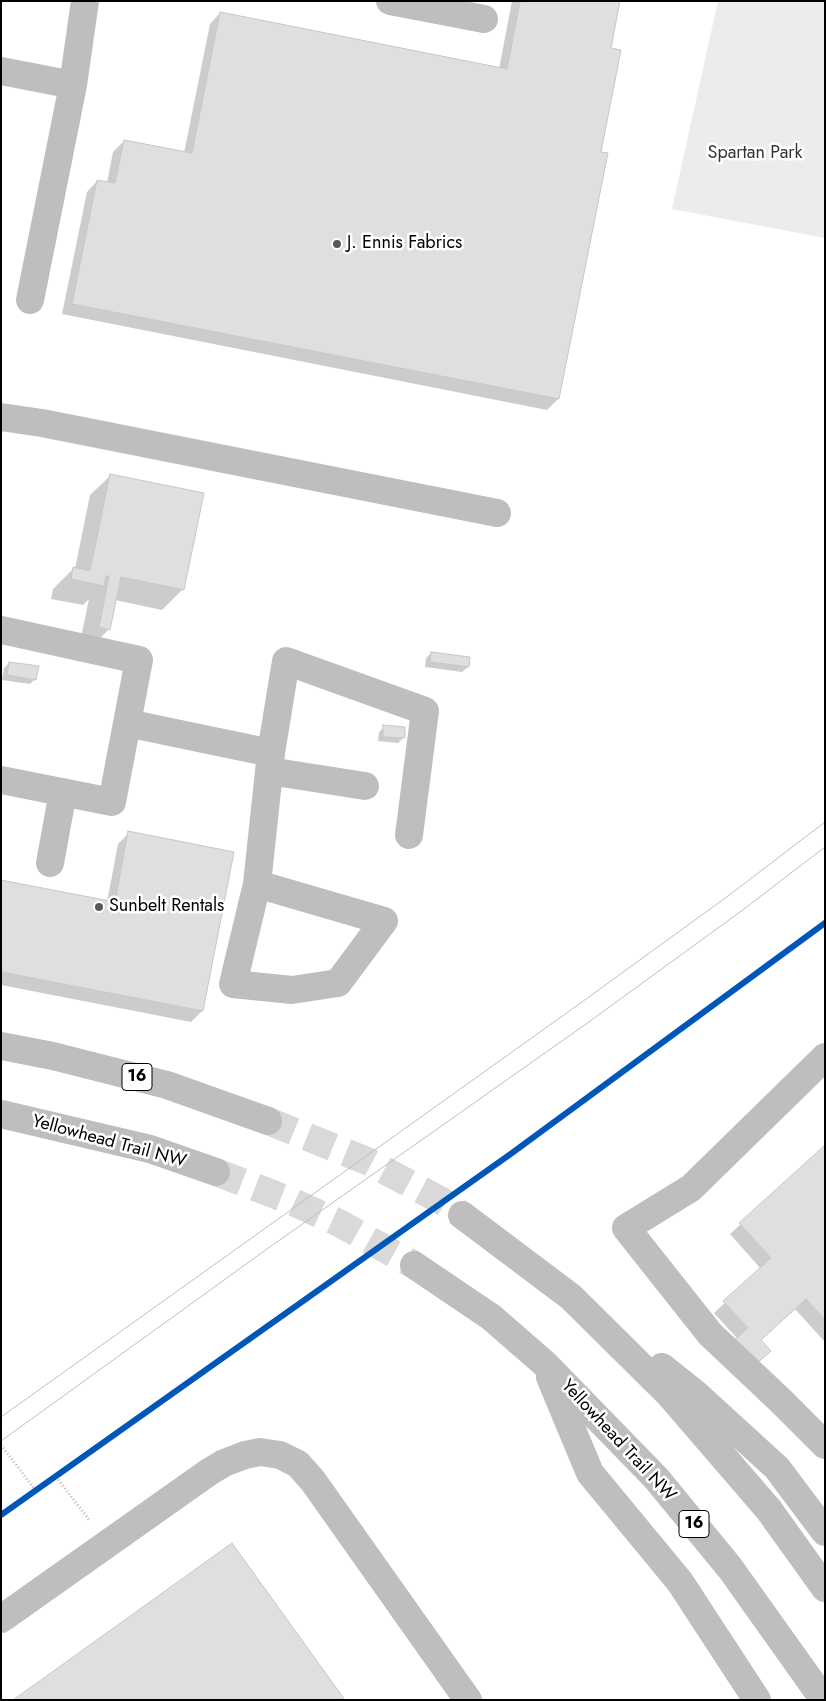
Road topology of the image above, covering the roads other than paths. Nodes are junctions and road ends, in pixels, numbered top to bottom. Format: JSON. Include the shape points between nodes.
{"nodes":[{"id":1,"x":84,"y":1,"type":"edge"},
{"id":2,"x":390,"y":1,"type":"edge"},
{"id":3,"x":484,"y":20,"type":"dead end"},
{"id":4,"x":1,"y":71,"type":"edge"},
{"id":5,"x":73,"y":85,"type":"junction"},
{"id":6,"x":30,"y":300,"type":"dead end"},
{"id":7,"x":1,"y":418,"type":"edge"},
{"id":8,"x":497,"y":513,"type":"dead end"},
{"id":9,"x":1,"y":630,"type":"edge"},
{"id":10,"x":127,"y":723,"type":"junction"},
{"id":11,"x":270,"y":762,"type":"junction"},
{"id":12,"x":1,"y":780,"type":"edge"},
{"id":13,"x":365,"y":786,"type":"dead end"},
{"id":14,"x":64,"y":792,"type":"junction"},
{"id":15,"x":409,"y":835,"type":"dead end"},
{"id":16,"x":50,"y":864,"type":"dead end"},
{"id":17,"x":257,"y":884,"type":"junction"},
{"id":18,"x":1,"y":1046,"type":"edge"},
{"id":19,"x":825,"y":1057,"type":"edge"},
{"id":20,"x":1,"y":1114,"type":"edge"},
{"id":21,"x":268,"y":1121,"type":"tunnel mouth"},
{"id":22,"x":216,"y":1172,"type":"tunnel mouth"},
{"id":23,"x":462,"y":1215,"type":"tunnel mouth"},
{"id":24,"x":414,"y":1265,"type":"tunnel mouth"},
{"id":25,"x":571,"y":1297,"type":"junction"},
{"id":26,"x":545,"y":1364,"type":"junction"},
{"id":27,"x":825,"y":1445,"type":"edge"},
{"id":28,"x":825,"y":1532,"type":"edge"},
{"id":29,"x":825,"y":1588,"type":"edge"},
{"id":30,"x":1,"y":1619,"type":"edge"},
{"id":31,"x":468,"y":1700,"type":"edge"},
{"id":32,"x":758,"y":1700,"type":"edge"},
{"id":33,"x":824,"y":1700,"type":"edge"}],
"edges":[{"from":1,"to":5,"type":"main road"},
{"from":2,"to":3,"type":"main road"},
{"from":4,"to":5,"type":"main road"},
{"from":5,"to":6,"type":"main road"},
{"from":7,"to":8,"type":"main road","via":[[52,425]]},
{"from":9,"to":10,"type":"main road","via":[[139,660]]},
{"from":10,"to":11,"type":"main road"},
{"from":10,"to":14,"type":"main road","via":[[112,802]]},
{"from":11,"to":13,"type":"main road"},
{"from":11,"to":15,"type":"main road","via":[[286,661],[425,711]]},
{"from":11,"to":17,"type":"main road"},
{"from":12,"to":14,"type":"main road"},
{"from":14,"to":16,"type":"main road"},
{"from":17,"to":17,"type":"main road","via":[[233,984],[292,990],[338,983],[384,920]]},
{"from":18,"to":21,"type":"main road","number":"16","via":[[166,1085]]},
{"from":19,"to":27,"type":"main road","via":[[691,1188],[626,1228],[710,1334]]},
{"from":20,"to":22,"type":"main road","name":"Yellowhead Trail NW","via":[[150,1149]]},
{"from":23,"to":25,"type":"main road"},
{"from":24,"to":26,"type":"main road","name":"Yellowhead Trail NW","number":"16","via":[[491,1317]]},
{"from":25,"to":28,"type":"main road","via":[[719,1415],[776,1468]]},
{"from":25,"to":29,"type":"main road","via":[[670,1395],[769,1510]]},
{"from":26,"to":32,"type":"main road","via":[[590,1473],[680,1582]]},
{"from":26,"to":33,"type":"main road","name":"Yellowhead Trail NW","number":"16","via":[[656,1478],[730,1568]]},
{"from":30,"to":31,"type":"main road","via":[[224,1463],[260,1452],[280,1455],[298,1464],[313,1481]]}]}
